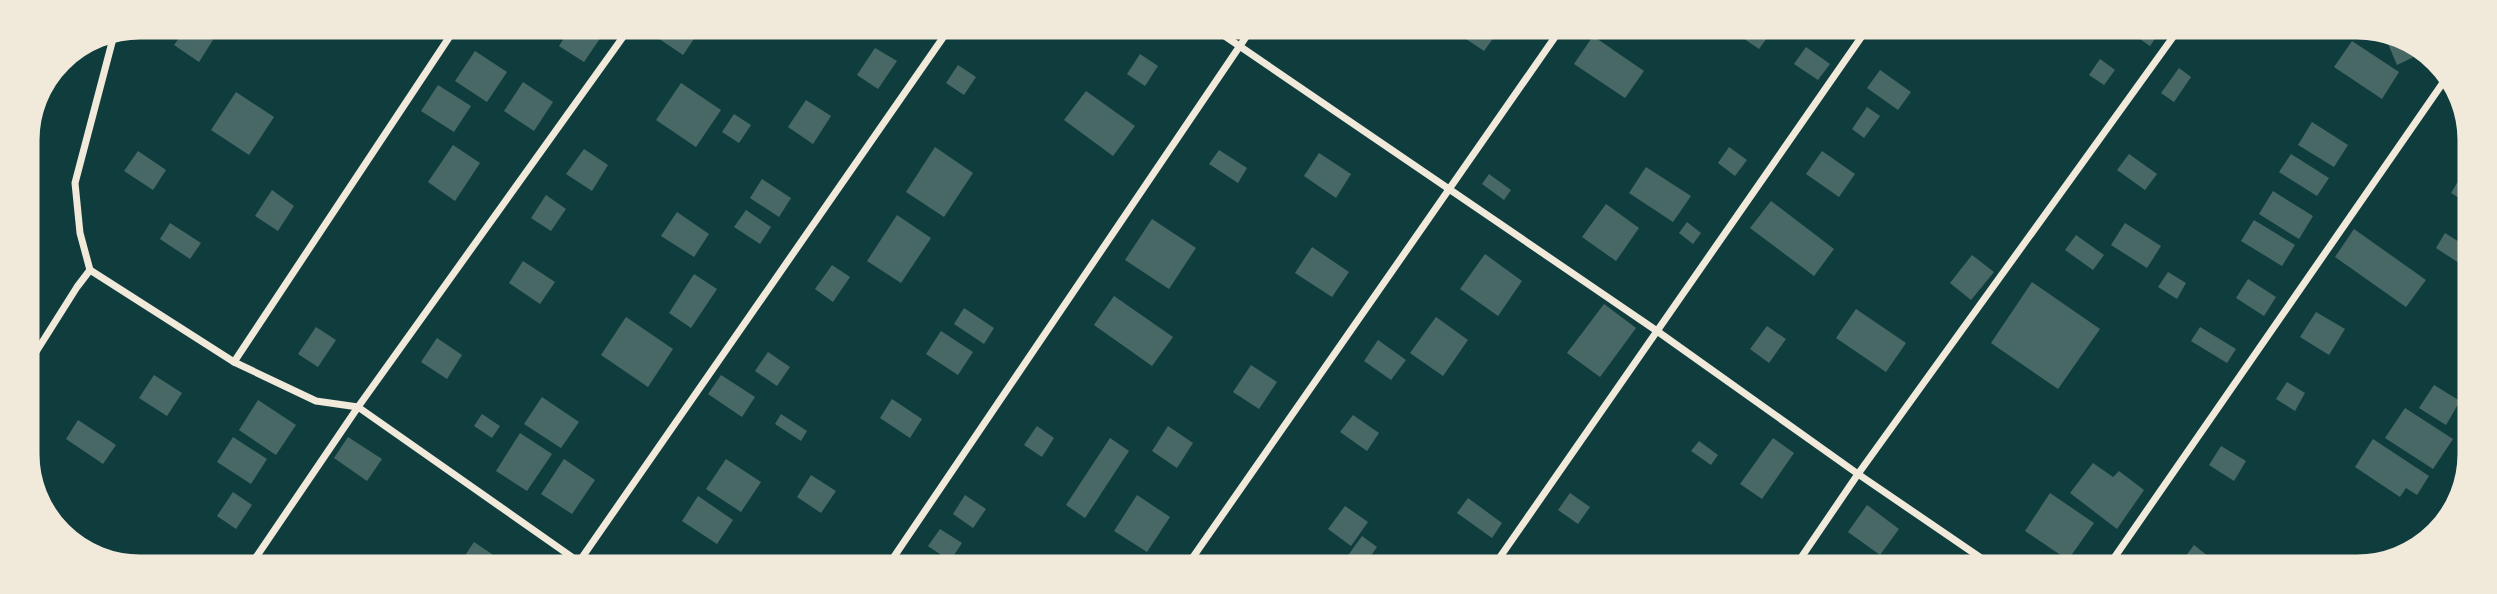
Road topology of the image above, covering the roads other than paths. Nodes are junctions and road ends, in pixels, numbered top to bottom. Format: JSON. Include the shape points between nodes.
{"nodes":[{"id":1,"x":451,"y":35,"type":"edge"},
{"id":2,"x":624,"y":35,"type":"edge"},
{"id":3,"x":945,"y":35,"type":"edge"},
{"id":4,"x":1224,"y":35,"type":"edge"},
{"id":5,"x":1247,"y":35,"type":"edge"},
{"id":6,"x":1556,"y":35,"type":"edge"},
{"id":7,"x":1863,"y":35,"type":"edge"},
{"id":8,"x":2174,"y":35,"type":"edge"},
{"id":9,"x":113,"y":39,"type":"edge"},
{"id":10,"x":1240,"y":46,"type":"junction"},
{"id":11,"x":2444,"y":81,"type":"edge"},
{"id":12,"x":1448,"y":190,"type":"junction"},
{"id":13,"x":90,"y":270,"type":"junction"},
{"id":14,"x":1657,"y":331,"type":"junction"},
{"id":15,"x":35,"y":354,"type":"edge"},
{"id":16,"x":234,"y":362,"type":"junction"},
{"id":17,"x":358,"y":407,"type":"junction"},
{"id":18,"x":1858,"y":474,"type":"junction"},
{"id":19,"x":255,"y":559,"type":"edge"},
{"id":20,"x":566,"y":559,"type":"edge"},
{"id":21,"x":581,"y":559,"type":"edge"},
{"id":22,"x":892,"y":559,"type":"edge"},
{"id":23,"x":1192,"y":559,"type":"edge"},
{"id":24,"x":1499,"y":559,"type":"edge"},
{"id":25,"x":1800,"y":559,"type":"edge"},
{"id":26,"x":1982,"y":559,"type":"edge"},
{"id":27,"x":2113,"y":559,"type":"edge"}],
"edges":[{"from":1,"to":16,"type":"street"},
{"from":2,"to":17,"type":"street"},
{"from":3,"to":21,"type":"street"},
{"from":4,"to":10,"type":"street"},
{"from":5,"to":10,"type":"street"},
{"from":6,"to":12,"type":"street"},
{"from":7,"to":14,"type":"street"},
{"from":8,"to":18,"type":"street"},
{"from":9,"to":13,"type":"street","via":[[75,183],[80,233]]},
{"from":10,"to":12,"type":"street"},
{"from":10,"to":22,"type":"street"},
{"from":11,"to":27,"type":"street"},
{"from":12,"to":14,"type":"street"},
{"from":12,"to":23,"type":"street"},
{"from":13,"to":15,"type":"street"},
{"from":13,"to":16,"type":"street"},
{"from":14,"to":18,"type":"street"},
{"from":14,"to":24,"type":"street"},
{"from":16,"to":17,"type":"street","via":[[316,401]]},
{"from":17,"to":19,"type":"street"},
{"from":17,"to":20,"type":"street"},
{"from":18,"to":25,"type":"street"},
{"from":18,"to":26,"type":"street"}]}
